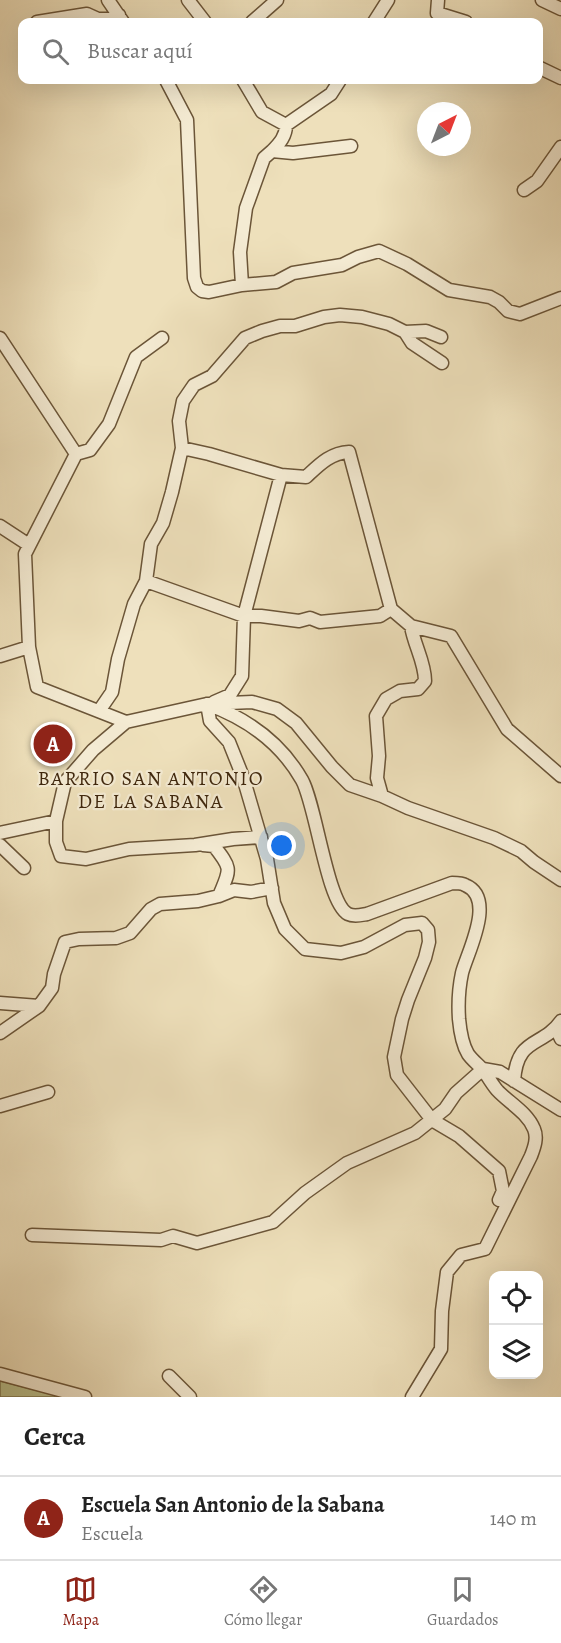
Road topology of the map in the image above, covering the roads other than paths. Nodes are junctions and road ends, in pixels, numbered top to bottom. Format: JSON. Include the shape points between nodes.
{"nodes":[{"id":1,"x":108,"y":0,"type":"edge"},
{"id":2,"x":188,"y":0,"type":"edge"},
{"id":3,"x":277,"y":0,"type":"edge"},
{"id":4,"x":388,"y":0,"type":"edge"},
{"id":5,"x":438,"y":0,"type":"edge"},
{"id":6,"x":542,"y":0,"type":"edge"},
{"id":7,"x":561,"y":9,"type":"edge"},
{"id":8,"x":62,"y":18,"type":"edge"},
{"id":9,"x":96,"y":18,"type":"edge"},
{"id":10,"x":120,"y":18,"type":"edge"},
{"id":11,"x":202,"y":18,"type":"edge"},
{"id":12,"x":257,"y":18,"type":"edge"},
{"id":13,"x":377,"y":18,"type":"edge"},
{"id":14,"x":453,"y":18,"type":"edge"},
{"id":15,"x":543,"y":69,"type":"edge"},
{"id":16,"x":561,"y":78,"type":"edge"},
{"id":17,"x":168,"y":84,"type":"edge"},
{"id":18,"x":245,"y":84,"type":"edge"},
{"id":19,"x":337,"y":84,"type":"edge"},
{"id":20,"x":286,"y":125,"type":"junction"},
{"id":21,"x":351,"y":146,"type":"dead end"},
{"id":22,"x":561,"y":147,"type":"edge"},
{"id":23,"x":272,"y":151,"type":"junction"},
{"id":24,"x":524,"y":190,"type":"dead end"},
{"id":25,"x":242,"y":285,"type":"junction"},
{"id":26,"x":561,"y":298,"type":"edge"},
{"id":27,"x":405,"y":332,"type":"junction"},
{"id":28,"x":441,"y":337,"type":"dead end"},
{"id":29,"x":0,"y":338,"type":"edge"},
{"id":30,"x":162,"y":338,"type":"dead end"},
{"id":31,"x":442,"y":363,"type":"dead end"},
{"id":32,"x":182,"y":448,"type":"junction"},
{"id":33,"x":76,"y":454,"type":"junction"},
{"id":34,"x":281,"y":475,"type":"junction"},
{"id":35,"x":0,"y":526,"type":"edge"},
{"id":36,"x":29,"y":545,"type":"junction"},
{"id":37,"x":146,"y":581,"type":"junction"},
{"id":38,"x":391,"y":609,"type":"junction"},
{"id":39,"x":244,"y":616,"type":"junction"},
{"id":40,"x":411,"y":626,"type":"junction"},
{"id":41,"x":29,"y":647,"type":"junction"},
{"id":42,"x":0,"y":657,"type":"edge"},
{"id":43,"x":207,"y":704,"type":"junction"},
{"id":44,"x":99,"y":711,"type":"junction"},
{"id":45,"x":126,"y":722,"type":"junction"},
{"id":46,"x":561,"y":776,"type":"edge"},
{"id":47,"x":382,"y":796,"type":"junction"},
{"id":48,"x":56,"y":821,"type":"junction"},
{"id":49,"x":0,"y":833,"type":"edge"},
{"id":50,"x":261,"y":837,"type":"junction"},
{"id":51,"x":0,"y":845,"type":"edge"},
{"id":52,"x":195,"y":845,"type":"junction"},
{"id":53,"x":24,"y":868,"type":"dead end"},
{"id":54,"x":561,"y":880,"type":"edge"},
{"id":55,"x":272,"y":888,"type":"junction"},
{"id":56,"x":219,"y":896,"type":"junction"},
{"id":57,"x":0,"y":1003,"type":"edge"},
{"id":58,"x":39,"y":1006,"type":"junction"},
{"id":59,"x":559,"y":1030,"type":"edge"},
{"id":60,"x":0,"y":1033,"type":"edge"},
{"id":61,"x":483,"y":1069,"type":"junction"},
{"id":62,"x":514,"y":1081,"type":"junction"},
{"id":63,"x":48,"y":1092,"type":"dead end"},
{"id":64,"x":0,"y":1106,"type":"edge"},
{"id":65,"x":561,"y":1110,"type":"edge"},
{"id":66,"x":432,"y":1120,"type":"junction"},
{"id":67,"x":499,"y":1200,"type":"dead end"},
{"id":68,"x":32,"y":1235,"type":"dead end"},
{"id":69,"x":0,"y":1374,"type":"edge"},
{"id":70,"x":169,"y":1376,"type":"dead end"},
{"id":71,"x":85,"y":1397,"type":"edge"},
{"id":72,"x":190,"y":1397,"type":"edge"},
{"id":73,"x":412,"y":1397,"type":"edge"}],
"edges":[{"from":1,"to":10,"type":"street"},
{"from":2,"to":11,"type":"street"},
{"from":3,"to":12,"type":"street"},
{"from":4,"to":13,"type":"street"},
{"from":5,"to":14,"type":"street","via":[[437,13]]},
{"from":6,"to":7,"type":"street"},
{"from":8,"to":9,"type":"street","via":[[87,14]]},
{"from":15,"to":16,"type":"street"},
{"from":17,"to":25,"type":"street","via":[[187,120],[197,287],[209,292]]},
{"from":18,"to":20,"type":"street","via":[[262,112]]},
{"from":19,"to":20,"type":"street","via":[[331,94]]},
{"from":20,"to":23,"type":"street","via":[[286,132]]},
{"from":21,"to":23,"type":"street","via":[[293,153]]},
{"from":22,"to":24,"type":"street","via":[[537,181]]},
{"from":23,"to":25,"type":"street","via":[[264,158],[246,208],[240,252]]},
{"from":25,"to":26,"type":"street","via":[[276,282],[293,273],[342,265],[379,251],[449,290],[490,297],[508,311],[520,314]]},
{"from":27,"to":28,"type":"street","via":[[426,331]]},
{"from":27,"to":31,"type":"street","via":[[412,343]]},
{"from":27,"to":32,"type":"street","via":[[389,324],[340,315],[245,338],[212,376],[194,385],[183,401],[179,421]]},
{"from":29,"to":33,"type":"street"},
{"from":30,"to":33,"type":"street","via":[[136,357],[109,424],[90,450]]},
{"from":32,"to":34,"type":"street"},
{"from":32,"to":37,"type":"street","via":[[163,523],[151,544]]},
{"from":33,"to":36,"type":"street"},
{"from":34,"to":38,"type":"street","via":[[306,477],[333,455],[349,452]]},
{"from":34,"to":39,"type":"street"},
{"from":35,"to":36,"type":"street"},
{"from":36,"to":41,"type":"street","via":[[25,555]]},
{"from":37,"to":39,"type":"street"},
{"from":37,"to":44,"type":"street","via":[[134,604],[112,692]]},
{"from":38,"to":39,"type":"street","via":[[380,616],[320,622],[310,618],[298,621]]},
{"from":38,"to":40,"type":"street"},
{"from":39,"to":43,"type":"street","via":[[242,676],[230,695]]},
{"from":40,"to":46,"type":"street","via":[[451,636],[507,729]]},
{"from":40,"to":47,"type":"street","via":[[425,681],[418,689],[400,691],[386,699],[376,716],[377,778]]},
{"from":41,"to":42,"type":"street"},
{"from":41,"to":44,"type":"street","via":[[37,687]]},
{"from":43,"to":45,"type":"street"},
{"from":43,"to":47,"type":"street","via":[[252,702],[277,709],[296,723],[350,784]]},
{"from":43,"to":50,"type":"street","via":[[210,721],[229,742],[236,759]]},
{"from":43,"to":61,"type":"street","via":[[228,711],[286,756],[303,782],[329,875],[347,914],[366,914],[452,883],[465,884],[473,890],[479,903],[479,920],[463,971],[459,1018],[468,1055]]},
{"from":44,"to":45,"type":"street"},
{"from":45,"to":48,"type":"street","via":[[93,750],[65,782]]},
{"from":47,"to":54,"type":"street","via":[[494,838],[521,851]]},
{"from":48,"to":49,"type":"street"},
{"from":48,"to":52,"type":"street","via":[[61,856],[86,859],[129,849]]},
{"from":50,"to":52,"type":"street"},
{"from":50,"to":55,"type":"street"},
{"from":51,"to":53,"type":"street"},
{"from":52,"to":56,"type":"street","via":[[214,846],[226,861],[229,873]]},
{"from":55,"to":56,"type":"street","via":[[234,890]]},
{"from":55,"to":66,"type":"street","via":[[285,929],[305,949],[341,953],[364,948],[405,925],[422,923],[428,930],[425,958],[408,1000],[394,1057],[397,1075]]},
{"from":56,"to":58,"type":"street","via":[[160,904],[129,933],[116,938],[64,942],[52,988]]},
{"from":57,"to":58,"type":"street"},
{"from":58,"to":60,"type":"street"},
{"from":59,"to":62,"type":"street","via":[[527,1047],[515,1064]]},
{"from":61,"to":62,"type":"street","via":[[500,1072]]},
{"from":61,"to":66,"type":"street"},
{"from":61,"to":73,"type":"street","via":[[496,1089],[519,1109],[534,1130],[536,1142],[485,1249],[461,1255],[447,1272],[441,1349]]},
{"from":62,"to":65,"type":"street"},
{"from":63,"to":64,"type":"street"},
{"from":66,"to":67,"type":"street","via":[[459,1136],[499,1172],[504,1191]]},
{"from":66,"to":68,"type":"street","via":[[415,1133],[347,1162],[273,1222],[197,1244],[173,1236],[151,1240]]},
{"from":69,"to":71,"type":"street"},
{"from":70,"to":72,"type":"street"}]}
